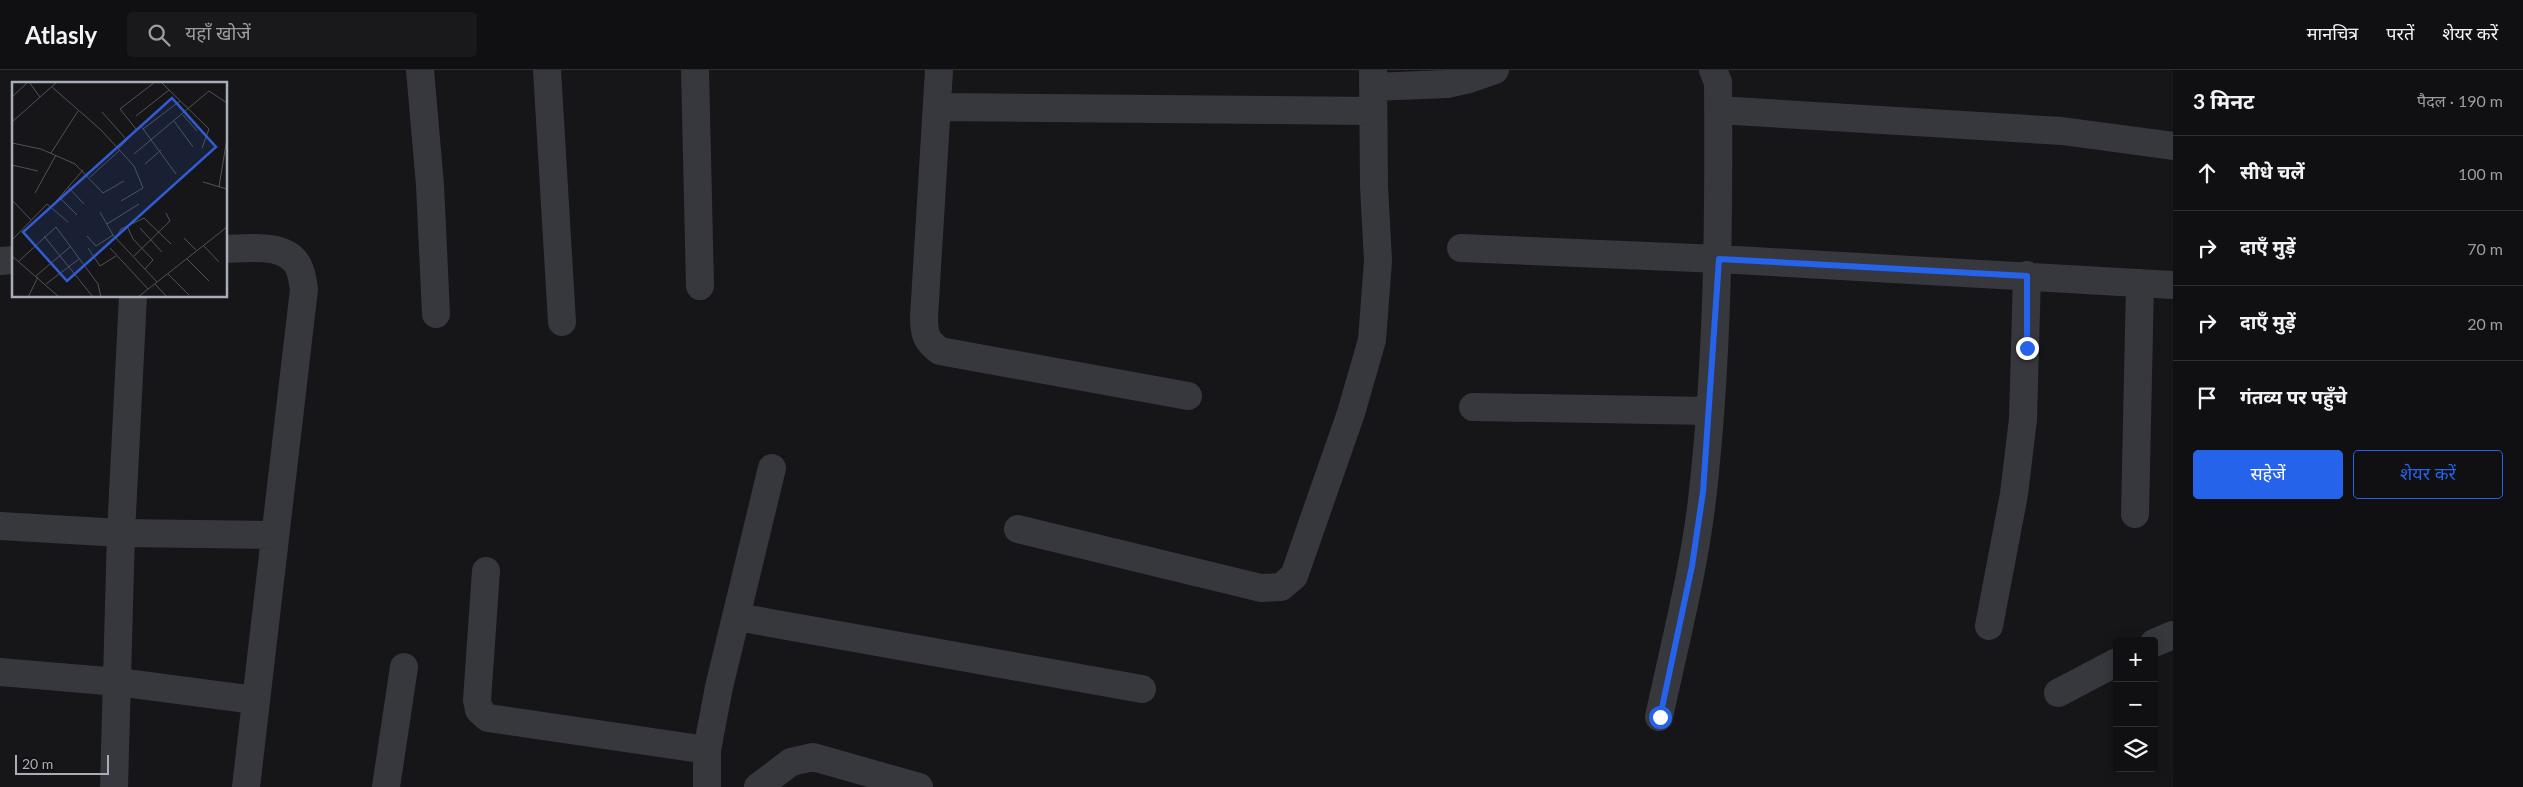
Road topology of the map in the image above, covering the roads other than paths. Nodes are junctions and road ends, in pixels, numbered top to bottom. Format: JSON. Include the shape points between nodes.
{"nodes":[{"id":1,"x":420,"y":70,"type":"edge"},
{"id":2,"x":547,"y":70,"type":"edge"},
{"id":3,"x":695,"y":70,"type":"edge"},
{"id":4,"x":939,"y":70,"type":"edge"},
{"id":5,"x":1495,"y":70,"type":"edge"},
{"id":6,"x":1713,"y":70,"type":"edge"},
{"id":7,"x":1373,"y":90,"type":"edge"},
{"id":8,"x":938,"y":107,"type":"junction"},
{"id":9,"x":1718,"y":110,"type":"junction"},
{"id":10,"x":2173,"y":146,"type":"edge"},
{"id":11,"x":1462,"y":248,"type":"dead end"},
{"id":12,"x":228,"y":249,"type":"edge"},
{"id":13,"x":1719,"y":259,"type":"junction"},
{"id":14,"x":2027,"y":276,"type":"junction"},
{"id":15,"x":2140,"y":283,"type":"junction"},
{"id":16,"x":2173,"y":285,"type":"edge"},
{"id":17,"x":700,"y":286,"type":"dead end"},
{"id":18,"x":133,"y":298,"type":"edge"},
{"id":19,"x":436,"y":314,"type":"dead end"},
{"id":20,"x":562,"y":322,"type":"dead end"},
{"id":21,"x":1188,"y":396,"type":"dead end"},
{"id":22,"x":1473,"y":407,"type":"dead end"},
{"id":23,"x":1710,"y":410,"type":"junction"},
{"id":24,"x":772,"y":468,"type":"dead end"},
{"id":25,"x":2135,"y":514,"type":"dead end"},
{"id":26,"x":0,"y":526,"type":"edge"},
{"id":27,"x":1018,"y":529,"type":"dead end"},
{"id":28,"x":121,"y":533,"type":"junction"},
{"id":29,"x":274,"y":535,"type":"junction"},
{"id":30,"x":486,"y":571,"type":"dead end"},
{"id":31,"x":736,"y":617,"type":"junction"},
{"id":32,"x":1989,"y":626,"type":"dead end"},
{"id":33,"x":2173,"y":635,"type":"edge"},
{"id":34,"x":2158,"y":641,"type":"edge"},
{"id":35,"x":2113,"y":664,"type":"edge"},
{"id":36,"x":404,"y":668,"type":"dead end"},
{"id":37,"x":0,"y":672,"type":"edge"},
{"id":38,"x":118,"y":682,"type":"junction"},
{"id":39,"x":1142,"y":689,"type":"dead end"},
{"id":40,"x":2058,"y":693,"type":"dead end"},
{"id":41,"x":255,"y":700,"type":"junction"},
{"id":42,"x":1660,"y":717,"type":"dead end"},
{"id":43,"x":707,"y":750,"type":"junction"},
{"id":44,"x":878,"y":782,"type":"edge"},
{"id":45,"x":114,"y":787,"type":"edge"},
{"id":46,"x":246,"y":787,"type":"edge"},
{"id":47,"x":386,"y":787,"type":"edge"},
{"id":48,"x":708,"y":787,"type":"edge"},
{"id":49,"x":758,"y":787,"type":"edge"},
{"id":50,"x":919,"y":787,"type":"edge"}],
"edges":[{"from":1,"to":19,"type":"street"},
{"from":2,"to":20,"type":"street"},
{"from":3,"to":17,"type":"street"},
{"from":4,"to":8,"type":"street"},
{"from":5,"to":7,"type":"street","via":[[1447,84]]},
{"from":6,"to":9,"type":"street","via":[[1718,82]]},
{"from":7,"to":8,"type":"street"},
{"from":7,"to":27,"type":"street","via":[[1378,262],[1372,340],[1352,413],[1294,576],[1281,587],[1261,588]]},
{"from":8,"to":21,"type":"street","via":[[924,317],[924,332],[929,342],[940,351]]},
{"from":9,"to":10,"type":"street","via":[[2052,130]]},
{"from":9,"to":13,"type":"street"},
{"from":11,"to":13,"type":"street"},
{"from":12,"to":29,"type":"street","via":[[266,247],[285,254],[300,268],[304,289]]},
{"from":13,"to":14,"type":"street"},
{"from":13,"to":23,"type":"street"},
{"from":14,"to":15,"type":"street"},
{"from":14,"to":32,"type":"street","via":[[2023,419],[2014,494]]},
{"from":15,"to":16,"type":"street"},
{"from":15,"to":25,"type":"street"},
{"from":18,"to":28,"type":"street"},
{"from":22,"to":23,"type":"street"},
{"from":23,"to":42,"type":"street","via":[[1692,566]]},
{"from":24,"to":31,"type":"street"},
{"from":26,"to":28,"type":"street"},
{"from":28,"to":29,"type":"street"},
{"from":28,"to":38,"type":"street"},
{"from":29,"to":41,"type":"street"},
{"from":30,"to":43,"type":"street","via":[[476,700],[479,710],[488,718]]},
{"from":31,"to":39,"type":"street"},
{"from":31,"to":43,"type":"street"},
{"from":33,"to":34,"type":"street"},
{"from":35,"to":40,"type":"street"},
{"from":36,"to":47,"type":"street"},
{"from":37,"to":38,"type":"street"},
{"from":38,"to":41,"type":"street"},
{"from":38,"to":45,"type":"street"},
{"from":41,"to":46,"type":"street"},
{"from":43,"to":48,"type":"street"},
{"from":44,"to":49,"type":"street","via":[[813,757],[791,762]]},
{"from":44,"to":50,"type":"street"}]}
